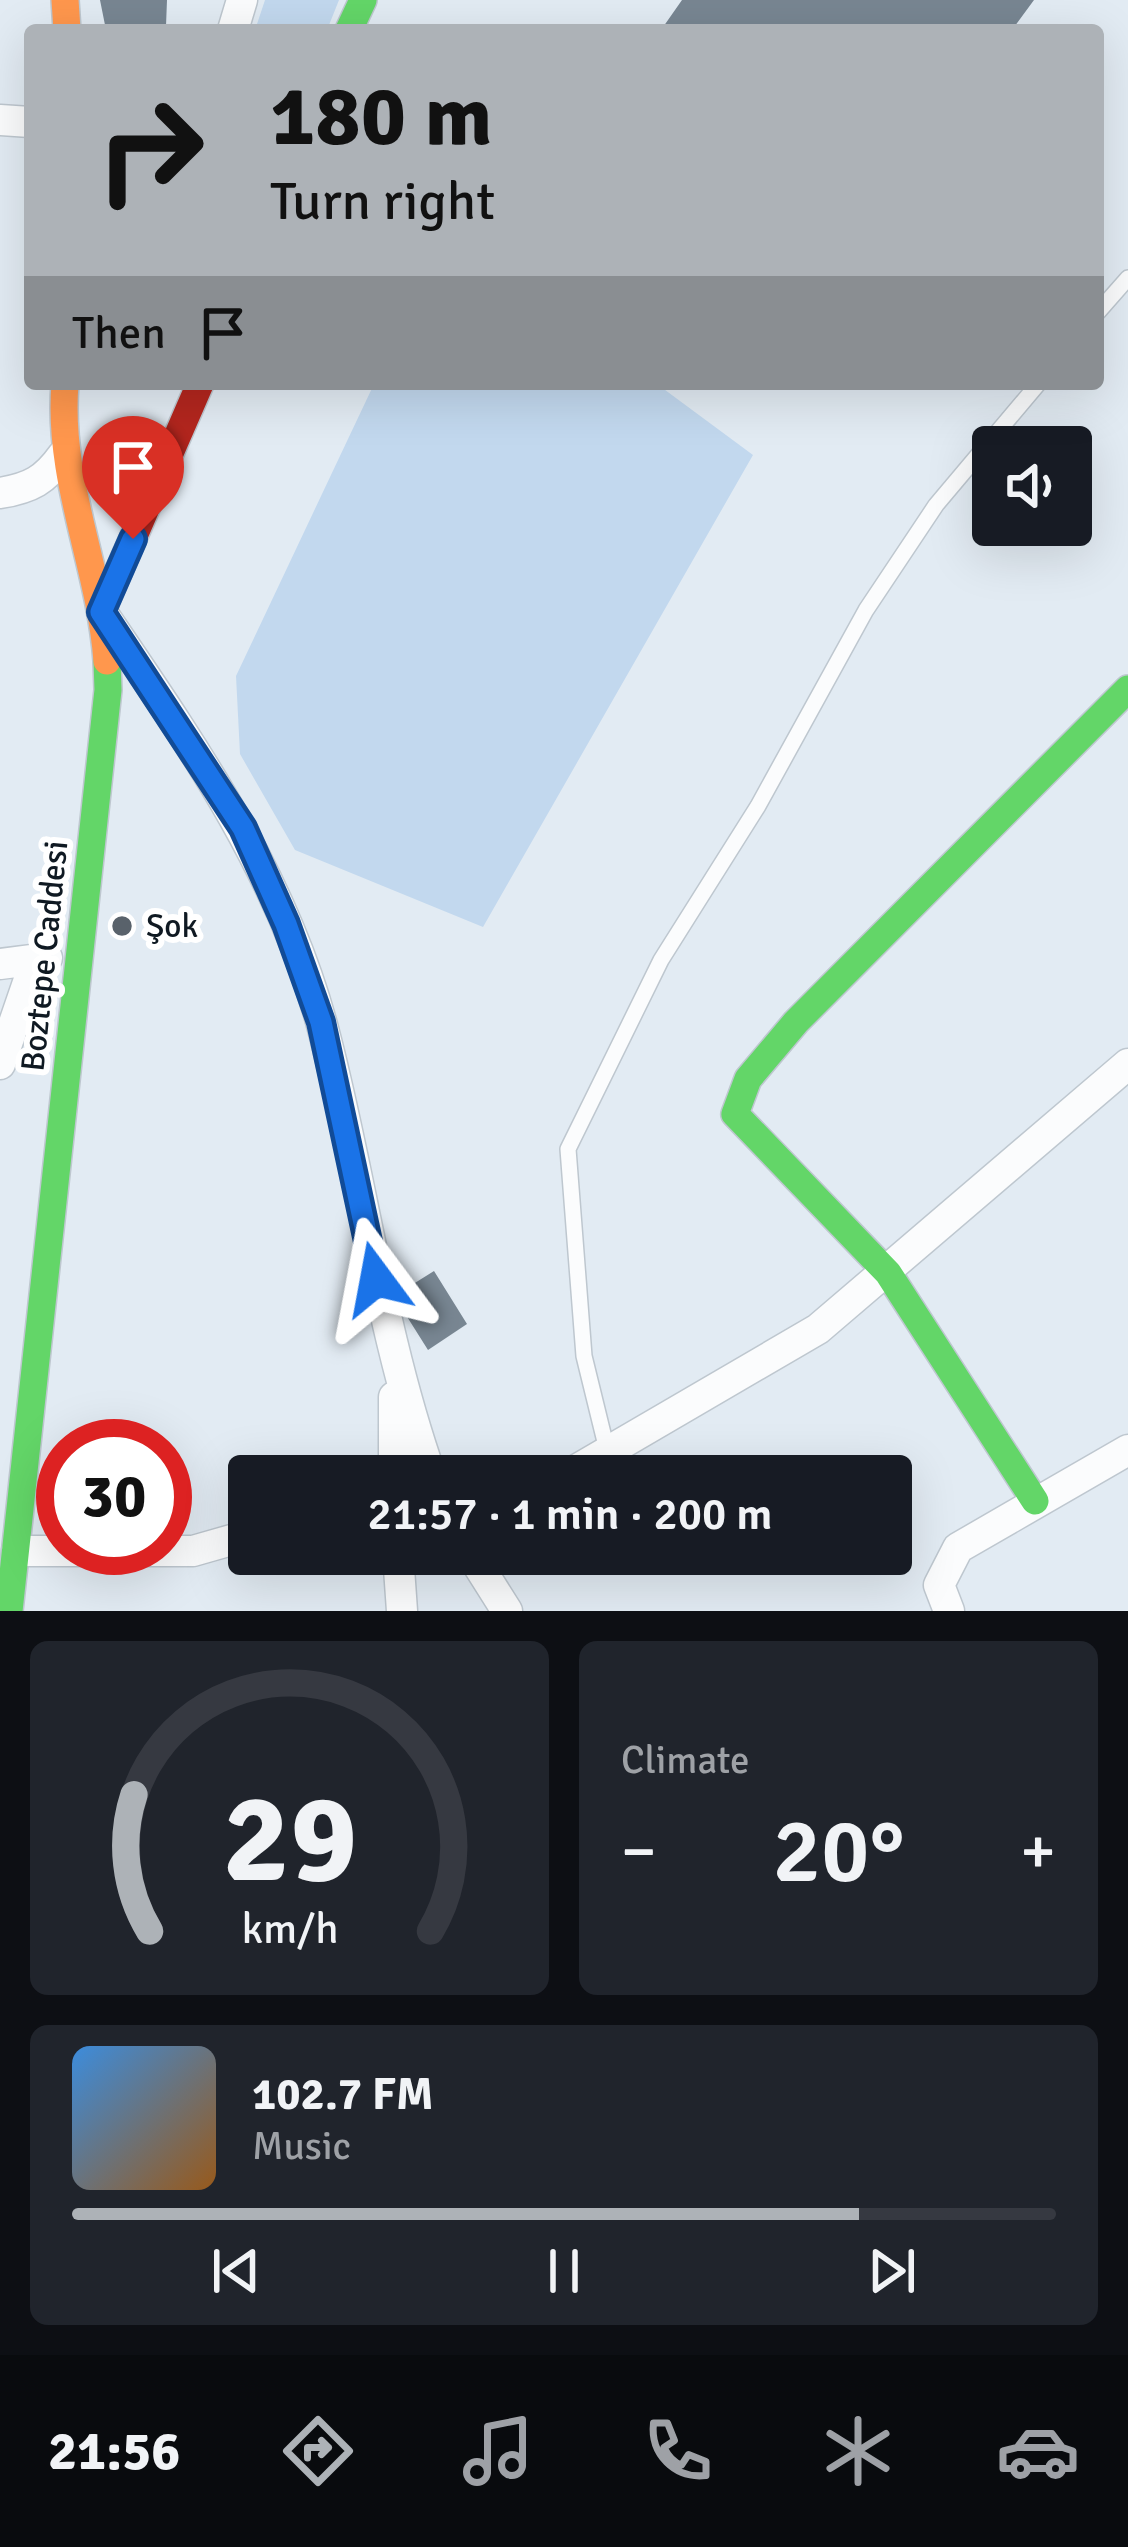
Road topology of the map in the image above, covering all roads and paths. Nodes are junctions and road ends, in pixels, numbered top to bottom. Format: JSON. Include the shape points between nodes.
{"nodes":[{"id":1,"x":1128,"y":278,"type":"edge"},
{"id":2,"x":1104,"y":305,"type":"edge"},
{"id":3,"x":64,"y":390,"type":"edge"},
{"id":4,"x":197,"y":390,"type":"edge"},
{"id":5,"x":1033,"y":390,"type":"edge"},
{"id":6,"x":63,"y":455,"type":"junction"},
{"id":7,"x":0,"y":493,"type":"edge"},
{"id":8,"x":101,"y":612,"type":"junction"},
{"id":9,"x":1128,"y":689,"type":"edge"},
{"id":10,"x":82,"y":947,"type":"junction"},
{"id":11,"x":34,"y":962,"type":"junction"},
{"id":12,"x":0,"y":964,"type":"edge"},
{"id":13,"x":0,"y":1064,"type":"edge"},
{"id":14,"x":1128,"y":1064,"type":"edge"},
{"id":15,"x":888,"y":1273,"type":"junction"},
{"id":16,"x":394,"y":1343,"type":"junction"},
{"id":17,"x":1128,"y":1450,"type":"edge"},
{"id":18,"x":608,"y":1454,"type":"joint"},
{"id":19,"x":394,"y":1455,"type":"edge"},
{"id":20,"x":423,"y":1455,"type":"edge"},
{"id":21,"x":1036,"y":1501,"type":"junction"},
{"id":22,"x":228,"y":1541,"type":"edge"},
{"id":23,"x":17,"y":1551,"type":"junction"},
{"id":24,"x":399,"y":1575,"type":"edge"},
{"id":25,"x":484,"y":1575,"type":"edge"},
{"id":26,"x":9,"y":1611,"type":"edge"},
{"id":27,"x":402,"y":1611,"type":"edge"},
{"id":28,"x":507,"y":1611,"type":"edge"},
{"id":29,"x":949,"y":1611,"type":"edge"}],
"edges":[{"from":1,"to":2,"type":"lane"},
{"from":3,"to":6,"type":"main road","name":"Boztepe Caddesi"},
{"from":4,"to":8,"type":"main road"},
{"from":5,"to":18,"type":"lane","via":[[936,505],[866,610],[758,806],[661,959],[568,1148],[584,1356]]},
{"from":6,"to":7,"type":"street","via":[[47,477]]},
{"from":6,"to":8,"type":"main road","name":"Boztepe Caddesi"},
{"from":8,"to":10,"type":"main road","name":"Boztepe Caddesi","via":[[108,690]]},
{"from":8,"to":16,"type":"street","via":[[243,828],[286,924],[321,1022]]},
{"from":9,"to":15,"type":"main road","via":[[748,1079],[735,1114]]},
{"from":10,"to":11,"type":"street"},
{"from":10,"to":23,"type":"main road","name":"Boztepe Caddesi"},
{"from":11,"to":12,"type":"street"},
{"from":11,"to":13,"type":"street"},
{"from":14,"to":15,"type":"street"},
{"from":15,"to":18,"type":"street","via":[[818,1329]]},
{"from":15,"to":21,"type":"main road"},
{"from":16,"to":19,"type":"street"},
{"from":16,"to":20,"type":"street"},
{"from":17,"to":21,"type":"street"},
{"from":21,"to":29,"type":"street","via":[[958,1548],[939,1585]]},
{"from":22,"to":23,"type":"street","via":[[193,1551]]},
{"from":23,"to":26,"type":"main road","name":"Boztepe Caddesi"},
{"from":24,"to":27,"type":"street"},
{"from":25,"to":28,"type":"street"}]}
